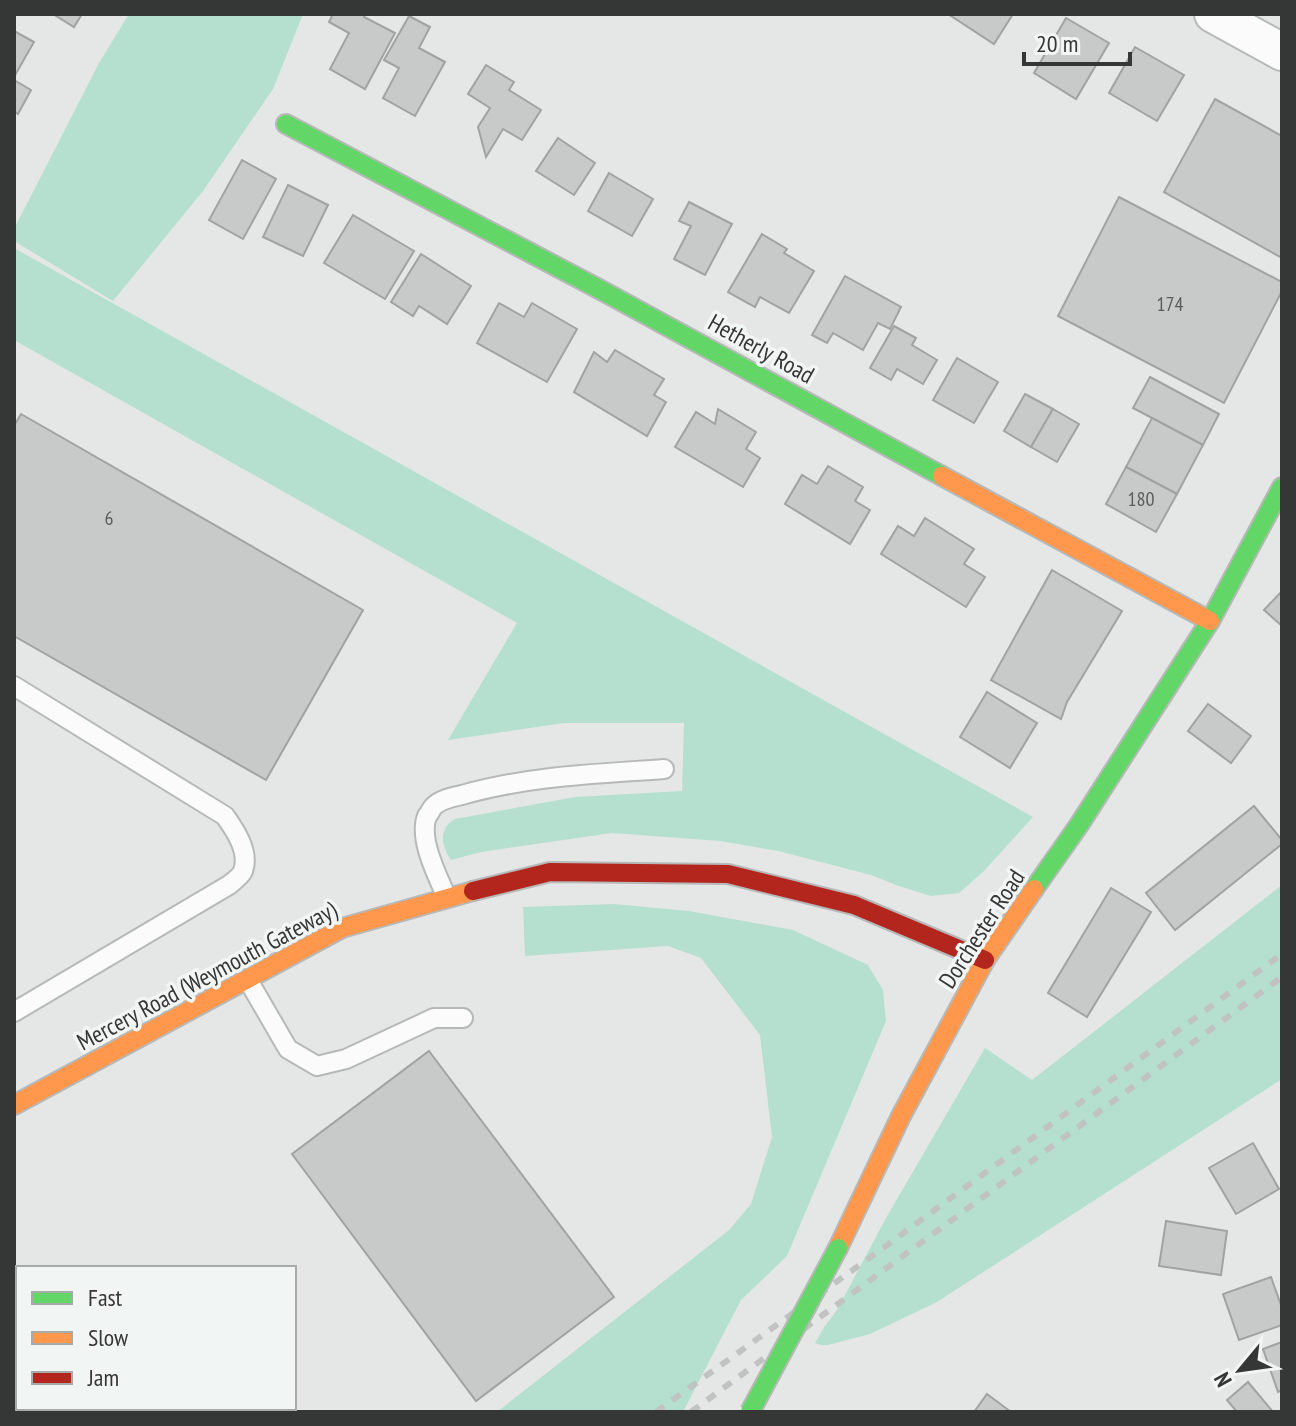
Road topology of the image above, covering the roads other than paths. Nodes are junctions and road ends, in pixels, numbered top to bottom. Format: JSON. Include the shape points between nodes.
{"nodes":[{"id":1,"x":1213,"y":14,"type":"edge"},
{"id":2,"x":1282,"y":52,"type":"edge"},
{"id":3,"x":286,"y":124,"type":"dead end"},
{"id":4,"x":1281,"y":491,"type":"edge"},
{"id":5,"x":1210,"y":621,"type":"junction"},
{"id":6,"x":14,"y":686,"type":"edge"},
{"id":7,"x":664,"y":769,"type":"dead end"},
{"id":8,"x":447,"y":898,"type":"junction"},
{"id":9,"x":985,"y":960,"type":"junction"},
{"id":10,"x":248,"y":980,"type":"junction"},
{"id":11,"x":14,"y":1012,"type":"edge"},
{"id":12,"x":463,"y":1018,"type":"dead end"},
{"id":13,"x":14,"y":1105,"type":"edge"},
{"id":14,"x":750,"y":1412,"type":"edge"}],
"edges":[{"from":1,"to":2,"type":"street"},
{"from":3,"to":5,"type":"street","name":"Hetherly Road"},
{"from":4,"to":5,"type":"street","name":"Dorchester Road"},
{"from":5,"to":9,"type":"street","name":"Dorchester Road"},
{"from":6,"to":11,"type":"lane","via":[[225,816],[242,845],[244,860],[243,873],[229,885]]},
{"from":7,"to":8,"type":"lane","via":[[546,778],[443,800],[427,817],[424,830]]},
{"from":8,"to":9,"type":"street","name":"Mercery Road (Weymouth Gateway)","via":[[550,872],[728,874],[854,905]]},
{"from":8,"to":10,"type":"street","name":"Mercery Road (Weymouth Gateway)","via":[[342,928]]},
{"from":9,"to":14,"type":"street","name":"Dorchester Road","bridge":true},
{"from":10,"to":12,"type":"lane","via":[[288,1049],[317,1066],[346,1059],[434,1018]]},
{"from":10,"to":13,"type":"street","name":"Mercery Road (Weymouth Gateway)"}]}
